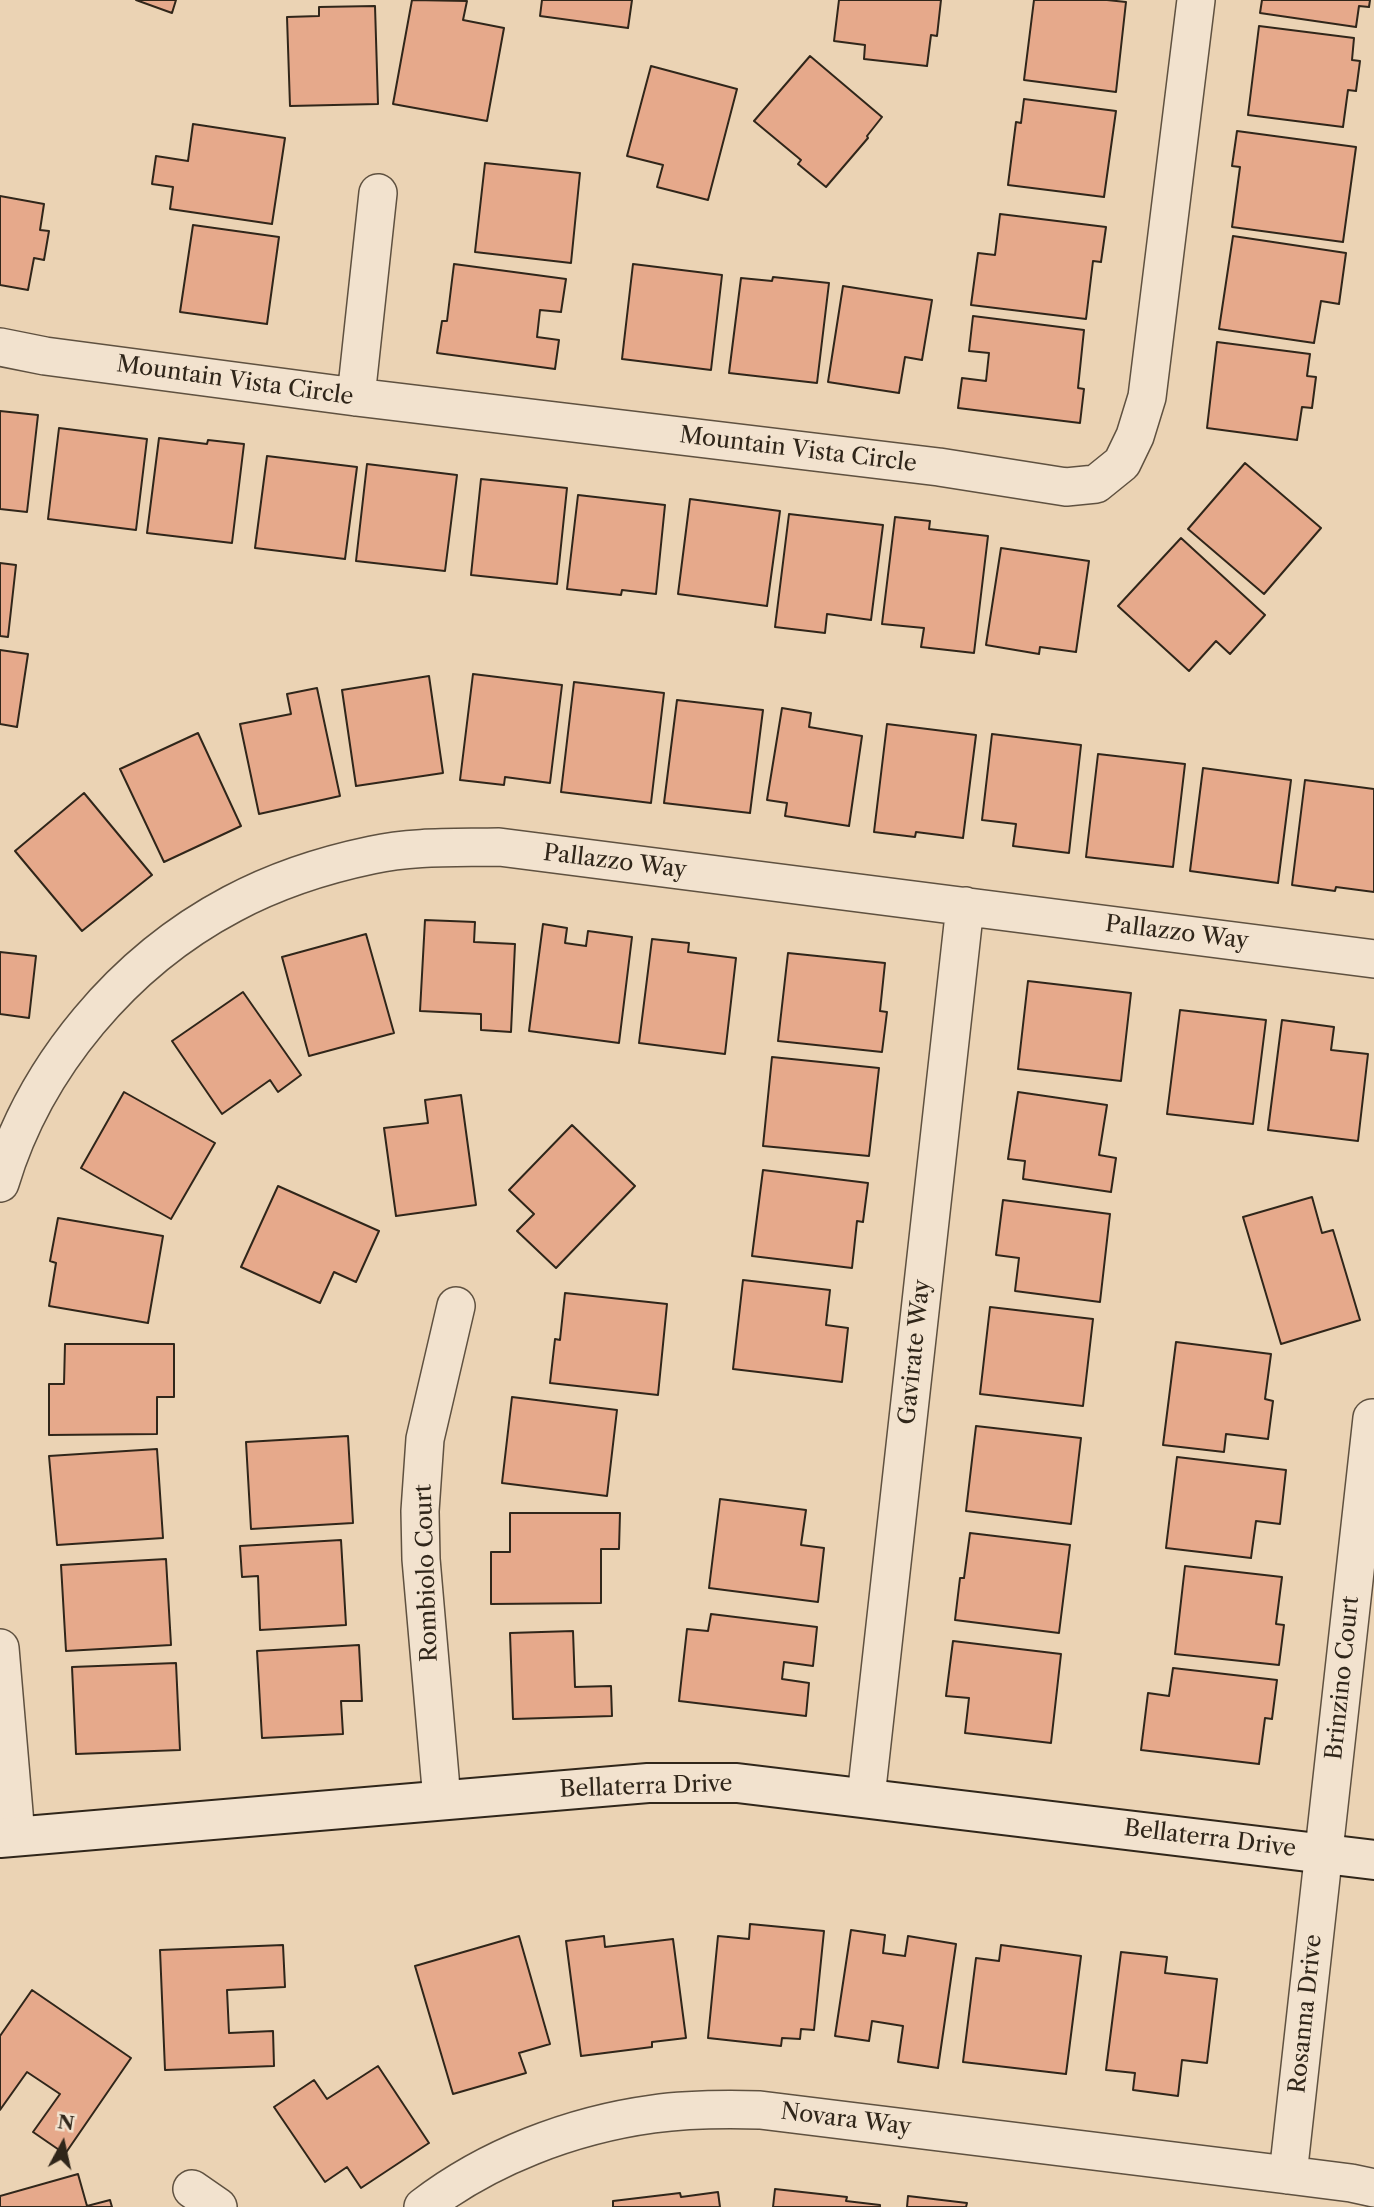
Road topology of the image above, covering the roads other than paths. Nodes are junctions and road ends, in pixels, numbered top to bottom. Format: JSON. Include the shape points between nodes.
{"nodes":[{"id":1,"x":1196,"y":0,"type":"edge"},
{"id":2,"x":378,"y":193,"type":"dead end"},
{"id":3,"x":0,"y":347,"type":"edge"},
{"id":4,"x":356,"y":397,"type":"junction"},
{"id":5,"x":965,"y":906,"type":"junction"},
{"id":6,"x":1374,"y":959,"type":"edge"},
{"id":7,"x":8,"y":1135,"type":"edge"},
{"id":8,"x":0,"y":1183,"type":"edge"},
{"id":9,"x":456,"y":1306,"type":"dead end"},
{"id":10,"x":1372,"y":1418,"type":"dead end"},
{"id":11,"x":0,"y":1648,"type":"edge"},
{"id":12,"x":866,"y":1797,"type":"junction"},
{"id":13,"x":442,"y":1800,"type":"junction"},
{"id":14,"x":8,"y":1837,"type":"edge"},
{"id":15,"x":1324,"y":1853,"type":"junction"},
{"id":16,"x":1374,"y":1860,"type":"edge"},
{"id":17,"x":1288,"y":2175,"type":"junction"},
{"id":18,"x":1374,"y":2188,"type":"edge"},
{"id":19,"x":422,"y":2207,"type":"edge"}],
"edges":[{"from":1,"to":4,"type":"street","name":"Mountain Vista Circle","via":[[1147,397],[1122,463],[1096,484],[1066,487],[939,467]]},
{"from":2,"to":4,"type":"street"},
{"from":3,"to":4,"type":"street","name":"Mountain Vista Circle"},
{"from":5,"to":6,"type":"street","name":"Pallazzo Way"},
{"from":5,"to":7,"type":"street","name":"Pallazzo Way","via":[[499,847],[373,854],[301,873],[232,904],[150,960],[113,994],[65,1051]]},
{"from":5,"to":12,"type":"street","name":"Gavirate Way"},
{"from":7,"to":8,"type":"street","name":"Pallazzo Way"},
{"from":9,"to":13,"type":"street","name":"Rombiolo Court","via":[[425,1439],[420,1511]]},
{"from":10,"to":15,"type":"street","name":"Brinzino Court"},
{"from":11,"to":14,"type":"street"},
{"from":12,"to":13,"type":"street","name":"Bellaterra Drive","via":[[737,1783],[648,1783]]},
{"from":12,"to":15,"type":"street","name":"Bellaterra Drive"},
{"from":13,"to":14,"type":"street","name":"Bellaterra Drive"},
{"from":15,"to":16,"type":"street","name":"Bellaterra Drive"},
{"from":15,"to":17,"type":"street","name":"Rosanna Drive"},
{"from":17,"to":18,"type":"street","name":"Novara Way"},
{"from":17,"to":19,"type":"street","name":"Novara Way","via":[[760,2110],[706,2109],[602,2123],[525,2149],[478,2171]]}]}
